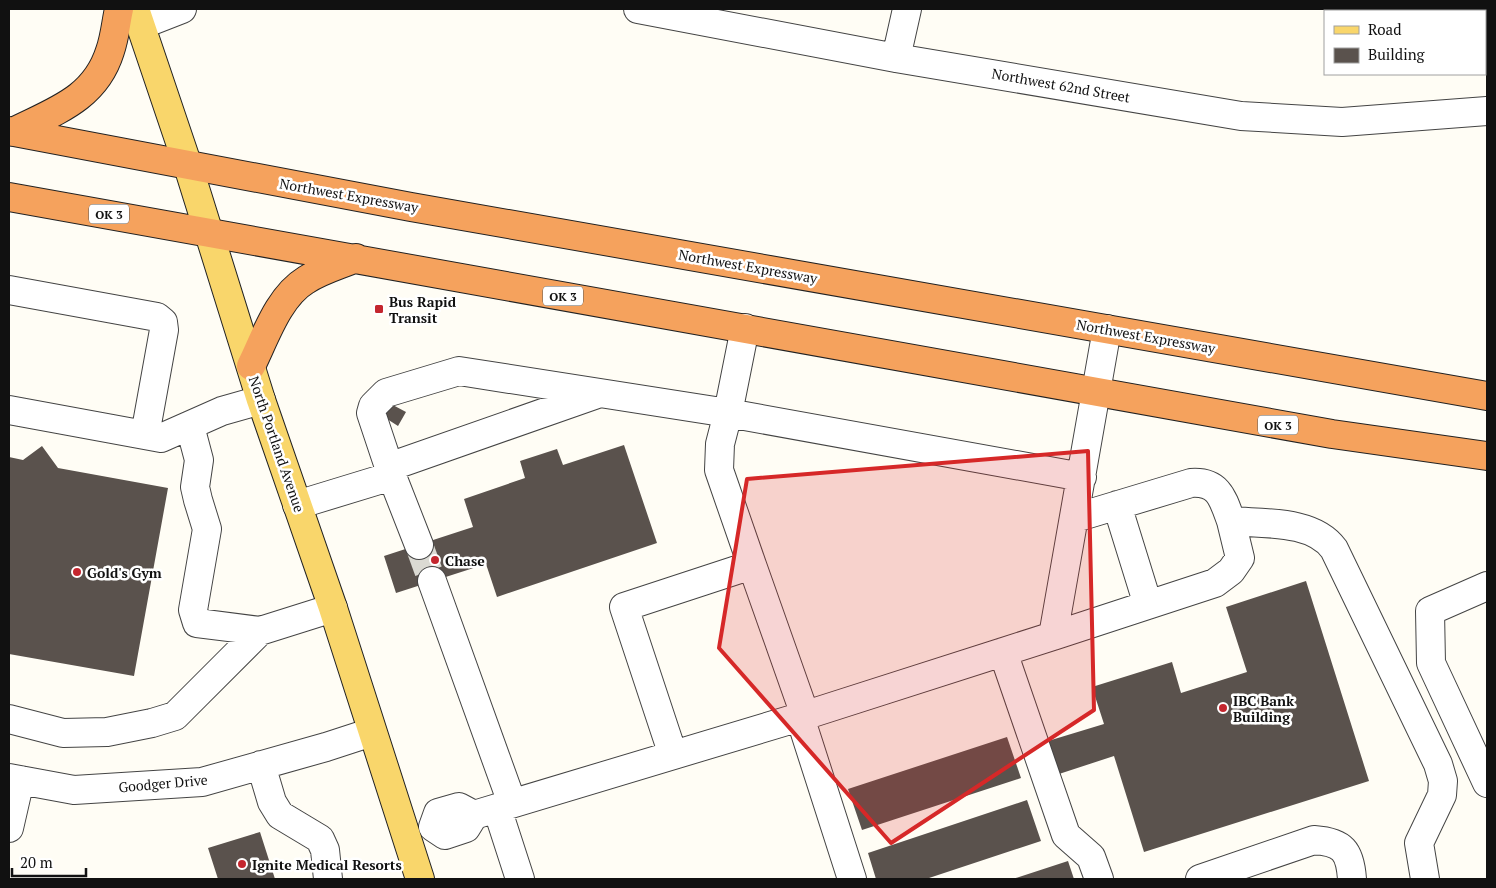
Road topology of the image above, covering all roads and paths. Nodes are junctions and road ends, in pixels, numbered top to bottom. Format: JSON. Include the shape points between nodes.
{"nodes":[{"id":1,"x":119,"y":9,"type":"edge"},
{"id":2,"x":182,"y":9,"type":"edge"},
{"id":3,"x":638,"y":9,"type":"edge"},
{"id":4,"x":907,"y":9,"type":"edge"},
{"id":5,"x":138,"y":17,"type":"edge"},
{"id":6,"x":896,"y":58,"type":"junction"},
{"id":7,"x":1487,"y":111,"type":"edge"},
{"id":8,"x":11,"y":131,"type":"edge"},
{"id":9,"x":188,"y":166,"type":"junction"},
{"id":10,"x":9,"y":197,"type":"edge"},
{"id":11,"x":208,"y":232,"type":"junction"},
{"id":12,"x":356,"y":258,"type":"junction"},
{"id":13,"x":9,"y":290,"type":"edge"},
{"id":14,"x":745,"y":328,"type":"junction"},
{"id":15,"x":1107,"y":329,"type":"junction"},
{"id":16,"x":251,"y":366,"type":"junction"},
{"id":17,"x":1097,"y":391,"type":"junction"},
{"id":18,"x":601,"y":393,"type":"junction"},
{"id":19,"x":1487,"y":396,"type":"edge"},
{"id":20,"x":261,"y":400,"type":"junction"},
{"id":21,"x":9,"y":410,"type":"edge"},
{"id":22,"x":728,"y":413,"type":"junction"},
{"id":23,"x":190,"y":426,"type":"junction"},
{"id":24,"x":145,"y":435,"type":"junction"},
{"id":25,"x":1487,"y":456,"type":"edge"},
{"id":26,"x":390,"y":472,"type":"junction"},
{"id":27,"x":1082,"y":477,"type":"junction"},
{"id":28,"x":1117,"y":505,"type":"junction"},
{"id":29,"x":297,"y":506,"type":"junction"},
{"id":30,"x":1075,"y":518,"type":"junction"},
{"id":31,"x":1232,"y":521,"type":"junction"},
{"id":32,"x":419,"y":545,"type":"tunnel mouth"},
{"id":33,"x":752,"y":566,"type":"junction"},
{"id":34,"x":432,"y":581,"type":"tunnel mouth"},
{"id":35,"x":1487,"y":586,"type":"edge"},
{"id":36,"x":1148,"y":605,"type":"junction"},
{"id":37,"x":333,"y":608,"type":"junction"},
{"id":38,"x":260,"y":631,"type":"junction"},
{"id":39,"x":1053,"y":636,"type":"junction"},
{"id":40,"x":1003,"y":652,"type":"junction"},
{"id":41,"x":802,"y":716,"type":"junction"},
{"id":42,"x":9,"y":719,"type":"edge"},
{"id":43,"x":372,"y":732,"type":"junction"},
{"id":44,"x":673,"y":755,"type":"junction"},
{"id":45,"x":262,"y":765,"type":"junction"},
{"id":46,"x":14,"y":779,"type":"edge"},
{"id":47,"x":1487,"y":783,"type":"edge"},
{"id":48,"x":494,"y":808,"type":"junction"},
{"id":49,"x":9,"y":828,"type":"edge"},
{"id":50,"x":406,"y":835,"type":"junction"},
{"id":51,"x":328,"y":879,"type":"edge"},
{"id":52,"x":420,"y":879,"type":"edge"},
{"id":53,"x":520,"y":879,"type":"edge"},
{"id":54,"x":852,"y":879,"type":"edge"},
{"id":55,"x":1098,"y":879,"type":"edge"},
{"id":56,"x":1200,"y":879,"type":"edge"},
{"id":57,"x":1352,"y":879,"type":"edge"},
{"id":58,"x":1425,"y":879,"type":"edge"}],
"edges":[{"from":1,"to":8,"type":"highway","via":[[111,49],[91,86],[75,101]]},
{"from":2,"to":5,"type":"street"},
{"from":3,"to":6,"type":"street","name":"Northwest 62nd Street"},
{"from":4,"to":6,"type":"street"},
{"from":5,"to":9,"type":"main road","name":"North Portland Avenue"},
{"from":6,"to":7,"type":"street","name":"Northwest 62nd Street","via":[[1241,116],[1342,122]]},
{"from":8,"to":9,"type":"highway","name":"Northwest Expressway"},
{"from":9,"to":11,"type":"main road","name":"North Portland Avenue"},
{"from":9,"to":15,"type":"highway","name":"Northwest Expressway"},
{"from":10,"to":11,"type":"highway","number":"OK 3"},
{"from":11,"to":12,"type":"highway","number":"OK 3"},
{"from":11,"to":16,"type":"main road","name":"North Portland Avenue"},
{"from":12,"to":14,"type":"highway","number":"OK 3"},
{"from":12,"to":16,"type":"highway","via":[[307,279],[292,290]]},
{"from":13,"to":24,"type":"street","via":[[157,317],[163,322]]},
{"from":14,"to":17,"type":"highway","number":"OK 3"},
{"from":14,"to":22,"type":"street"},
{"from":15,"to":17,"type":"street"},
{"from":15,"to":19,"type":"highway","name":"Northwest Expressway"},
{"from":16,"to":20,"type":"main road","name":"North Portland Avenue"},
{"from":17,"to":25,"type":"highway","number":"OK 3","via":[[1332,434]]},
{"from":17,"to":27,"type":"street"},
{"from":18,"to":22,"type":"street"},
{"from":18,"to":26,"type":"street"},
{"from":18,"to":26,"type":"street","via":[[459,371],[386,393],[373,406],[371,413]]},
{"from":20,"to":23,"type":"street","via":[[222,411]]},
{"from":20,"to":29,"type":"main road","name":"North Portland Avenue"},
{"from":21,"to":24,"type":"street"},
{"from":22,"to":27,"type":"street"},
{"from":22,"to":33,"type":"street","via":[[720,444],[719,470]]},
{"from":23,"to":24,"type":"street","via":[[161,438]]},
{"from":23,"to":38,"type":"street","via":[[199,460],[196,493],[207,529],[193,610],[197,623]]},
{"from":26,"to":29,"type":"street"},
{"from":26,"to":32,"type":"street"},
{"from":27,"to":30,"type":"street"},
{"from":28,"to":30,"type":"street"},
{"from":28,"to":31,"type":"street","via":[[1201,482],[1219,493]]},
{"from":28,"to":36,"type":"street"},
{"from":29,"to":37,"type":"main road","name":"North Portland Avenue"},
{"from":30,"to":39,"type":"street"},
{"from":31,"to":36,"type":"street","via":[[1240,558],[1232,571],[1214,583]]},
{"from":31,"to":58,"type":"street","via":[[1312,531],[1334,549],[1438,764],[1443,781],[1442,795],[1419,843]]},
{"from":33,"to":41,"type":"street"},
{"from":33,"to":44,"type":"street","via":[[624,607]]},
{"from":34,"to":48,"type":"street"},
{"from":35,"to":47,"type":"street","via":[[1430,611],[1431,663]]},
{"from":36,"to":39,"type":"street"},
{"from":37,"to":38,"type":"street"},
{"from":37,"to":43,"type":"main road","name":"North Portland Avenue"},
{"from":38,"to":42,"type":"street","via":[[175,716],[107,732],[63,733]]},
{"from":39,"to":40,"type":"street"},
{"from":40,"to":41,"type":"street"},
{"from":40,"to":55,"type":"street","via":[[1066,835],[1091,857]]},
{"from":41,"to":44,"type":"street"},
{"from":41,"to":54,"type":"street"},
{"from":43,"to":45,"type":"street","name":"Goodger Drive"},
{"from":43,"to":50,"type":"main road","name":"North Portland Avenue"},
{"from":44,"to":48,"type":"street"},
{"from":45,"to":46,"type":"street","name":"Goodger Drive","via":[[202,782],[74,790]]},
{"from":45,"to":51,"type":"street","via":[[272,802],[280,815],[320,839],[325,850]]},
{"from":46,"to":49,"type":"street"},
{"from":48,"to":50,"type":"street","via":[[466,828],[445,835],[433,827]]},
{"from":48,"to":53,"type":"street"},
{"from":50,"to":52,"type":"main road","name":"North Portland Avenue"},
{"from":56,"to":57,"type":"street","via":[[1314,840],[1339,845],[1348,855]]}]}
